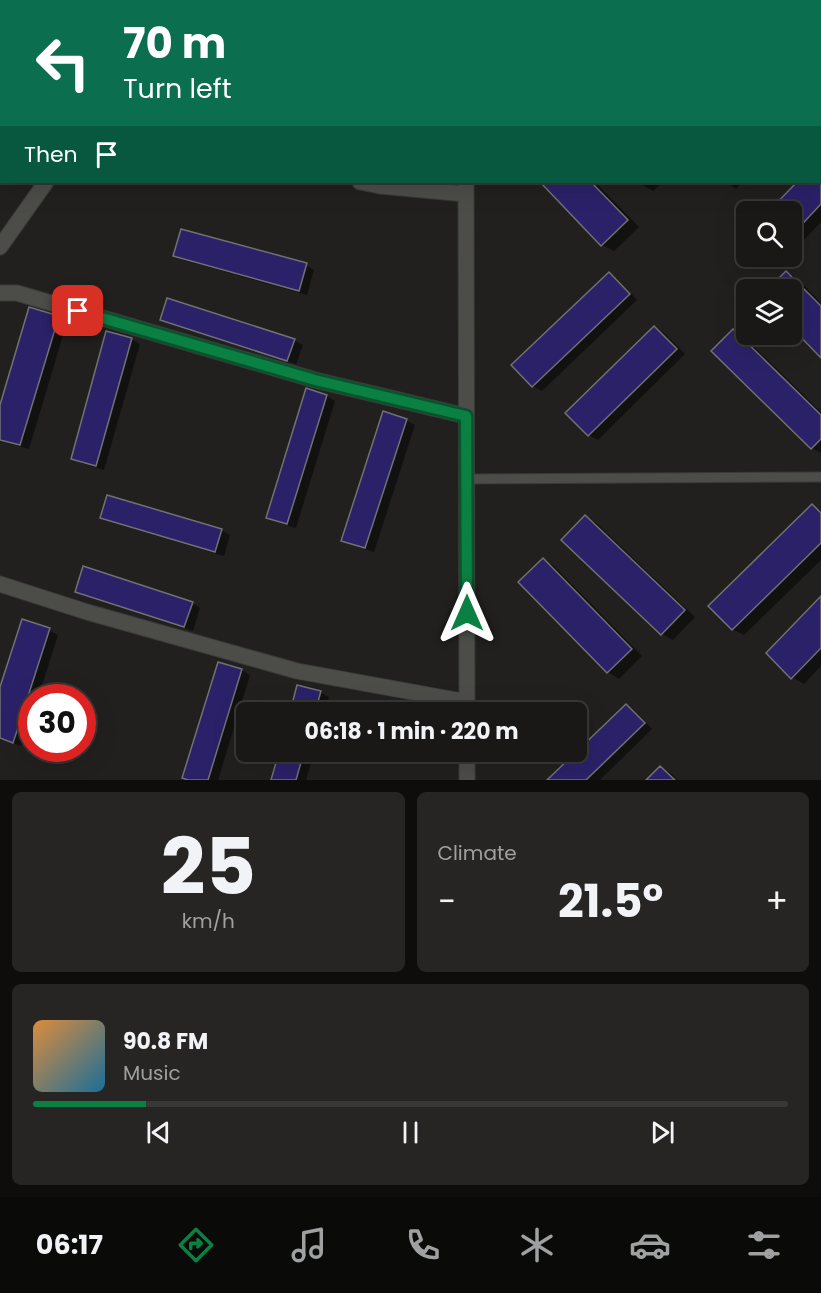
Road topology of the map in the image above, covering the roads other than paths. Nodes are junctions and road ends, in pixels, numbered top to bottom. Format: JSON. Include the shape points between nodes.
{"nodes":[{"id":1,"x":45,"y":183,"type":"edge"},
{"id":2,"x":365,"y":183,"type":"edge"},
{"id":3,"x":466,"y":188,"type":"edge"},
{"id":4,"x":0,"y":247,"type":"edge"},
{"id":5,"x":0,"y":293,"type":"edge"},
{"id":6,"x":466,"y":416,"type":"junction"},
{"id":7,"x":821,"y":477,"type":"edge"},
{"id":8,"x":466,"y":480,"type":"junction"},
{"id":9,"x":0,"y":585,"type":"edge"},
{"id":10,"x":443,"y":702,"type":"edge"},
{"id":11,"x":467,"y":702,"type":"edge"},
{"id":12,"x":467,"y":762,"type":"edge"},
{"id":13,"x":467,"y":780,"type":"edge"}],
"edges":[{"from":1,"to":4,"type":"street"},
{"from":2,"to":3,"type":"street"},
{"from":3,"to":6,"type":"street"},
{"from":5,"to":6,"type":"street","via":[[17,293],[315,380]]},
{"from":6,"to":8,"type":"street"},
{"from":7,"to":8,"type":"lane"},
{"from":8,"to":11,"type":"street"},
{"from":9,"to":10,"type":"street","via":[[297,671]]},
{"from":12,"to":13,"type":"street"}]}
